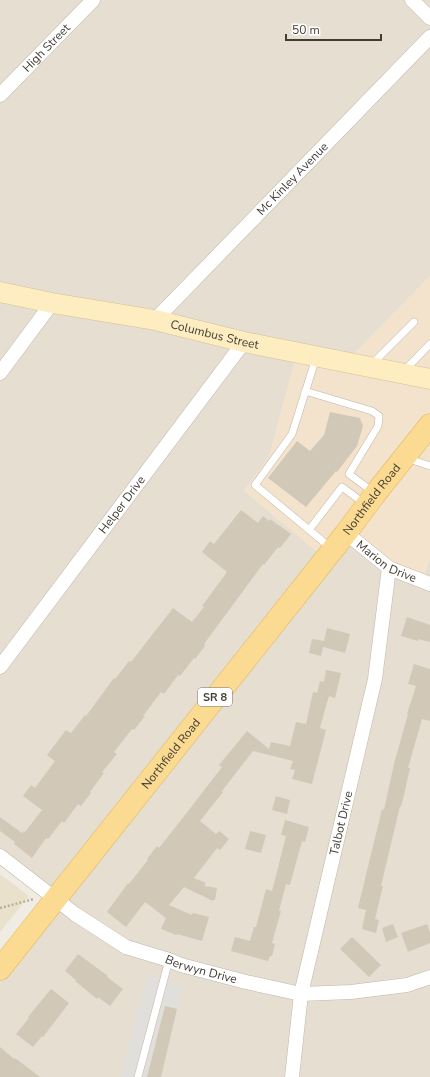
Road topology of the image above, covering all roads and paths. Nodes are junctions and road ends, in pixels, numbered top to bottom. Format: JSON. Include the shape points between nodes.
{"nodes":[{"id":1,"x":93,"y":0,"type":"edge"},
{"id":2,"x":412,"y":0,"type":"edge"},
{"id":3,"x":430,"y":18,"type":"edge"},
{"id":4,"x":430,"y":37,"type":"edge"},
{"id":5,"x":0,"y":96,"type":"edge"},
{"id":6,"x":0,"y":292,"type":"edge"},
{"id":7,"x":52,"y":303,"type":"junction"},
{"id":8,"x":155,"y":320,"type":"junction"},
{"id":9,"x":414,"y":322,"type":"dead end"},
{"id":10,"x":244,"y":342,"type":"junction"},
{"id":11,"x":430,"y":344,"type":"edge"},
{"id":12,"x":316,"y":356,"type":"junction"},
{"id":13,"x":370,"y":367,"type":"junction"},
{"id":14,"x":0,"y":373,"type":"edge"},
{"id":15,"x":402,"y":373,"type":"junction"},
{"id":16,"x":430,"y":379,"type":"edge"},
{"id":17,"x":305,"y":391,"type":"junction"},
{"id":18,"x":430,"y":425,"type":"edge"},
{"id":19,"x":404,"y":458,"type":"junction"},
{"id":20,"x":430,"y":466,"type":"edge"},
{"id":21,"x":371,"y":500,"type":"junction"},
{"id":22,"x":309,"y":530,"type":"junction"},
{"id":23,"x":339,"y":541,"type":"junction"},
{"id":24,"x":389,"y":568,"type":"junction"},
{"id":25,"x":430,"y":584,"type":"edge"},
{"id":26,"x":0,"y":667,"type":"edge"},
{"id":27,"x":0,"y":856,"type":"edge"},
{"id":28,"x":45,"y":899,"type":"junction"},
{"id":29,"x":0,"y":908,"type":"edge"},
{"id":30,"x":170,"y":960,"type":"junction"},
{"id":31,"x":0,"y":969,"type":"edge"},
{"id":32,"x":430,"y":977,"type":"edge"},
{"id":33,"x":301,"y":994,"type":"junction"},
{"id":34,"x":138,"y":1077,"type":"edge"},
{"id":35,"x":292,"y":1077,"type":"edge"}],
"edges":[{"from":1,"to":5,"type":"street","name":"High Street"},
{"from":2,"to":3,"type":"street"},
{"from":4,"to":8,"type":"street","name":"Mc Kinley Avenue"},
{"from":6,"to":7,"type":"street","name":"Columbus Street"},
{"from":7,"to":8,"type":"street","name":"Columbus Street"},
{"from":7,"to":14,"type":"street"},
{"from":8,"to":10,"type":"street","name":"Columbus Street"},
{"from":9,"to":13,"type":"lane"},
{"from":10,"to":12,"type":"street","name":"Columbus Street"},
{"from":10,"to":26,"type":"street","name":"Helper Drive"},
{"from":11,"to":15,"type":"lane"},
{"from":12,"to":13,"type":"street","name":"Columbus Street"},
{"from":12,"to":17,"type":"lane"},
{"from":13,"to":15,"type":"street","name":"Columbus Street"},
{"from":15,"to":16,"type":"street","name":"Columbus Street"},
{"from":17,"to":21,"type":"lane","via":[[372,411],[379,416],[378,426],[349,474]]},
{"from":17,"to":22,"type":"lane","via":[[292,434],[255,485]]},
{"from":18,"to":19,"type":"main road","name":"Northfield Road","number":"SR 8"},
{"from":19,"to":20,"type":"lane"},
{"from":19,"to":21,"type":"main road","name":"Northfield Road","number":"SR 8"},
{"from":21,"to":22,"type":"lane","via":[[342,487]]},
{"from":21,"to":23,"type":"main road","name":"Northfield Road","number":"SR 8"},
{"from":22,"to":23,"type":"lane"},
{"from":23,"to":24,"type":"street","name":"Marion Drive"},
{"from":23,"to":28,"type":"main road","name":"Northfield Road","number":"SR 8"},
{"from":24,"to":25,"type":"street","name":"Marion Drive"},
{"from":24,"to":33,"type":"street","name":"Talbot Drive","via":[[375,679]]},
{"from":27,"to":28,"type":"street","name":"Berwyn Drive"},
{"from":28,"to":29,"type":"path"},
{"from":28,"to":30,"type":"street","name":"Berwyn Drive","via":[[75,914],[126,947]]},
{"from":28,"to":31,"type":"main road","name":"Northfield Road","number":"SR 8"},
{"from":30,"to":33,"type":"street","name":"Berwyn Drive","via":[[210,973]]},
{"from":30,"to":34,"type":"lane"},
{"from":32,"to":33,"type":"street","name":"Berwyn Drive","via":[[407,985],[352,992]]},
{"from":33,"to":35,"type":"street","name":"Talbot Drive"}]}
